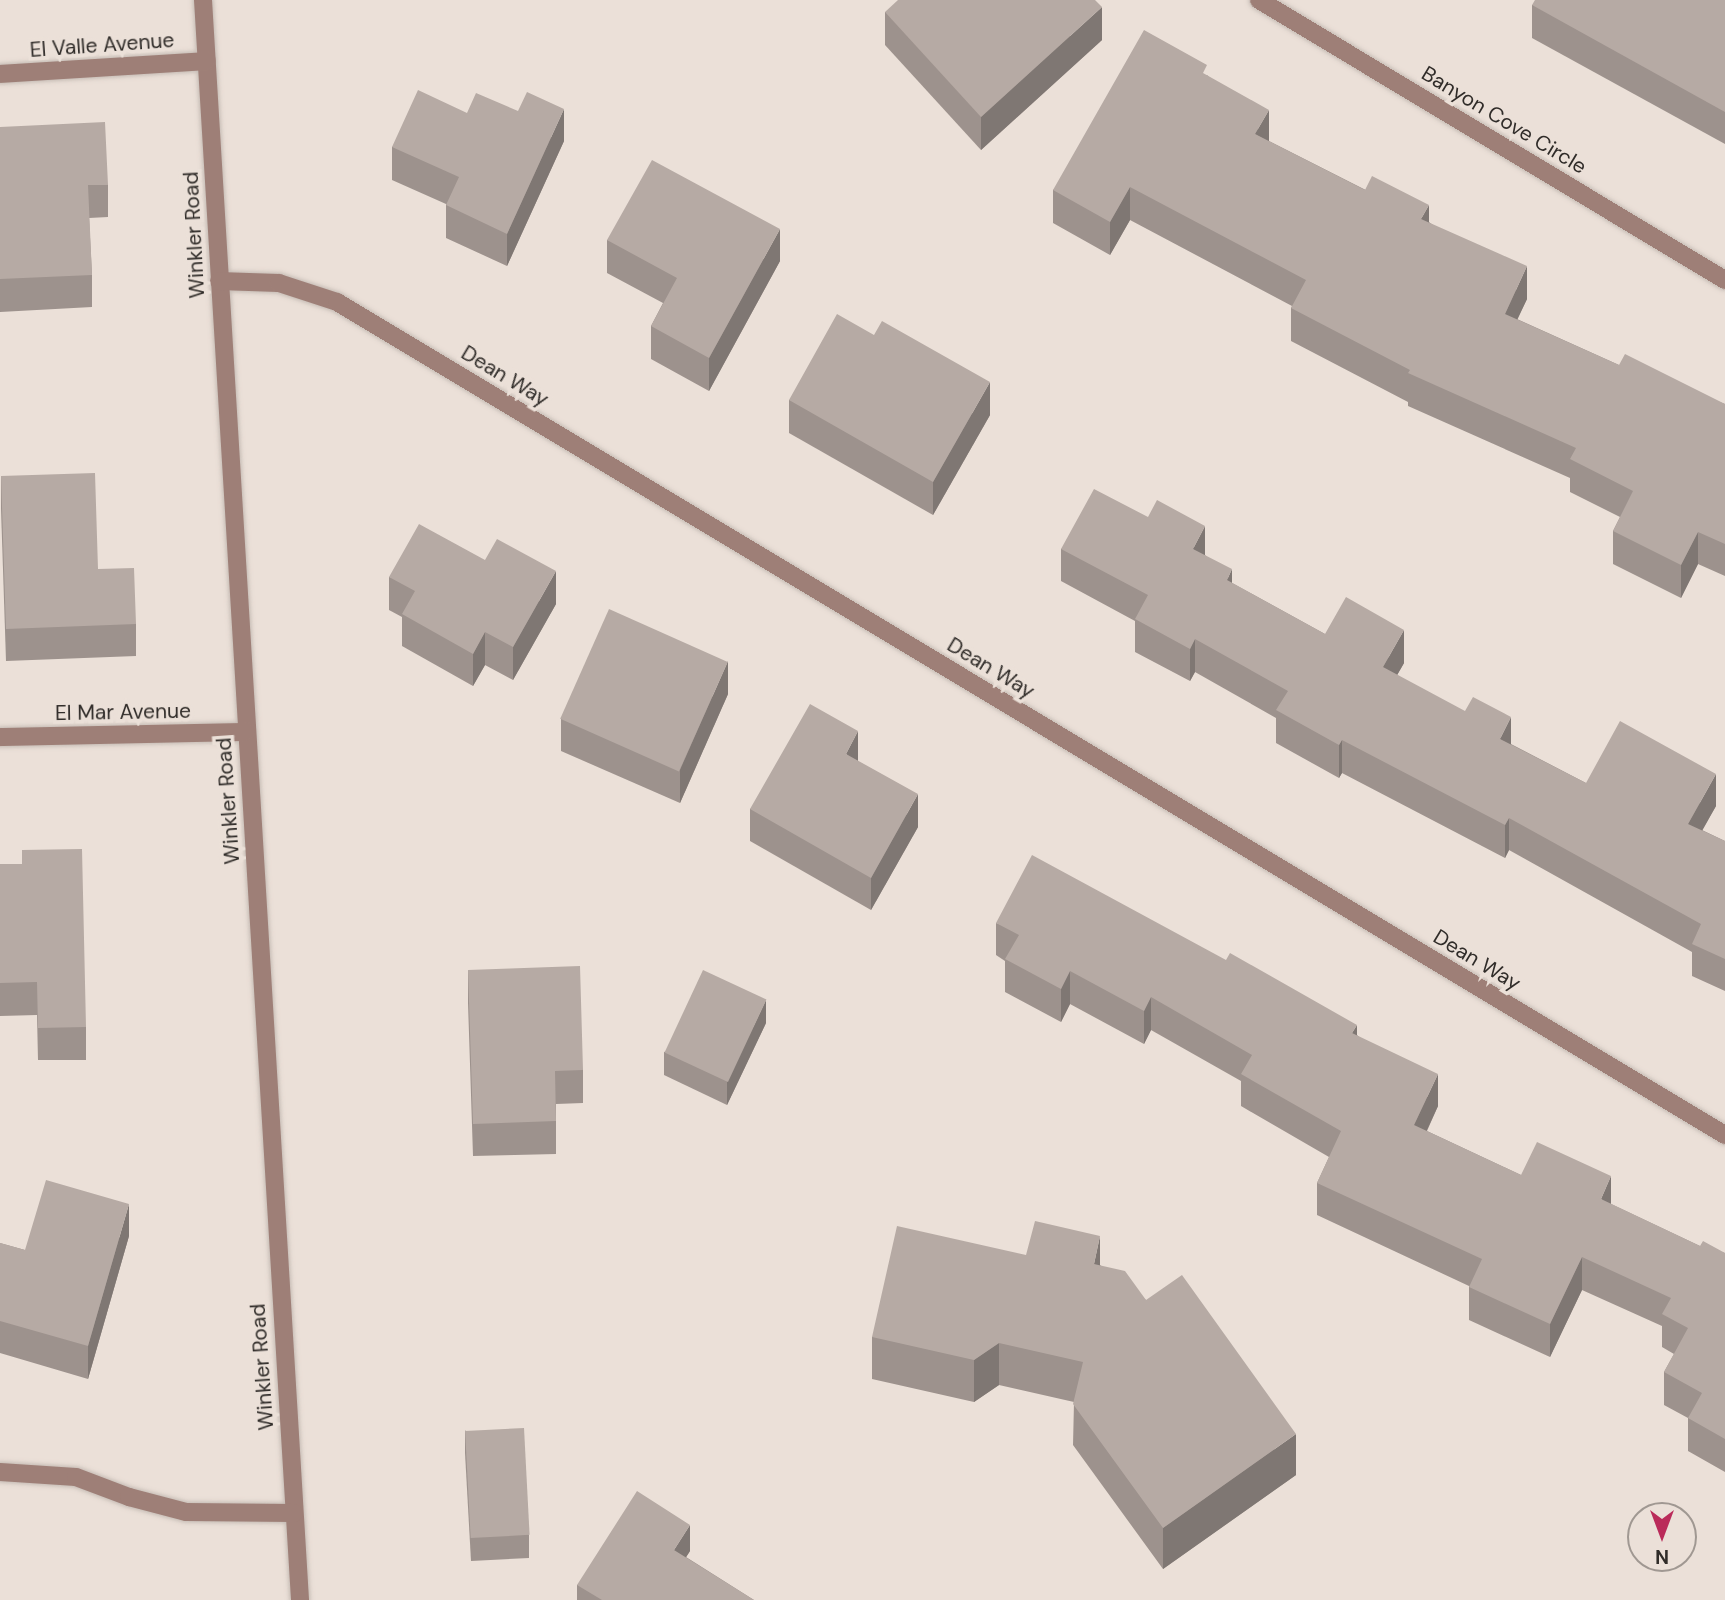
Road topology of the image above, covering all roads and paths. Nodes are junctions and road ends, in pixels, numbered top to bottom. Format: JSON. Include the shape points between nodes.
{"nodes":[{"id":1,"x":203,"y":0,"type":"edge"},
{"id":2,"x":1259,"y":0,"type":"edge"},
{"id":3,"x":207,"y":61,"type":"junction"},
{"id":4,"x":0,"y":74,"type":"edge"},
{"id":5,"x":1725,"y":280,"type":"edge"},
{"id":6,"x":219,"y":281,"type":"junction"},
{"id":7,"x":246,"y":732,"type":"junction"},
{"id":8,"x":0,"y":737,"type":"edge"},
{"id":9,"x":1725,"y":1135,"type":"edge"},
{"id":10,"x":0,"y":1472,"type":"edge"},
{"id":11,"x":294,"y":1513,"type":"junction"},
{"id":12,"x":300,"y":1600,"type":"edge"}],
"edges":[{"from":1,"to":3,"type":"street","name":"Winkler Road"},
{"from":2,"to":5,"type":"street","name":"Banyon Cove Circle"},
{"from":3,"to":4,"type":"street","name":"El Valle Avenue"},
{"from":3,"to":6,"type":"street","name":"Winkler Road"},
{"from":6,"to":7,"type":"street","name":"Winkler Road"},
{"from":6,"to":9,"type":"street","name":"Dean Way","via":[[279,283],[337,302]]},
{"from":7,"to":8,"type":"street","name":"El Mar Avenue"},
{"from":7,"to":11,"type":"street","name":"Winkler Road"},
{"from":10,"to":11,"type":"street","via":[[76,1477],[186,1512]]},
{"from":11,"to":12,"type":"street","name":"Winkler Road"}]}
